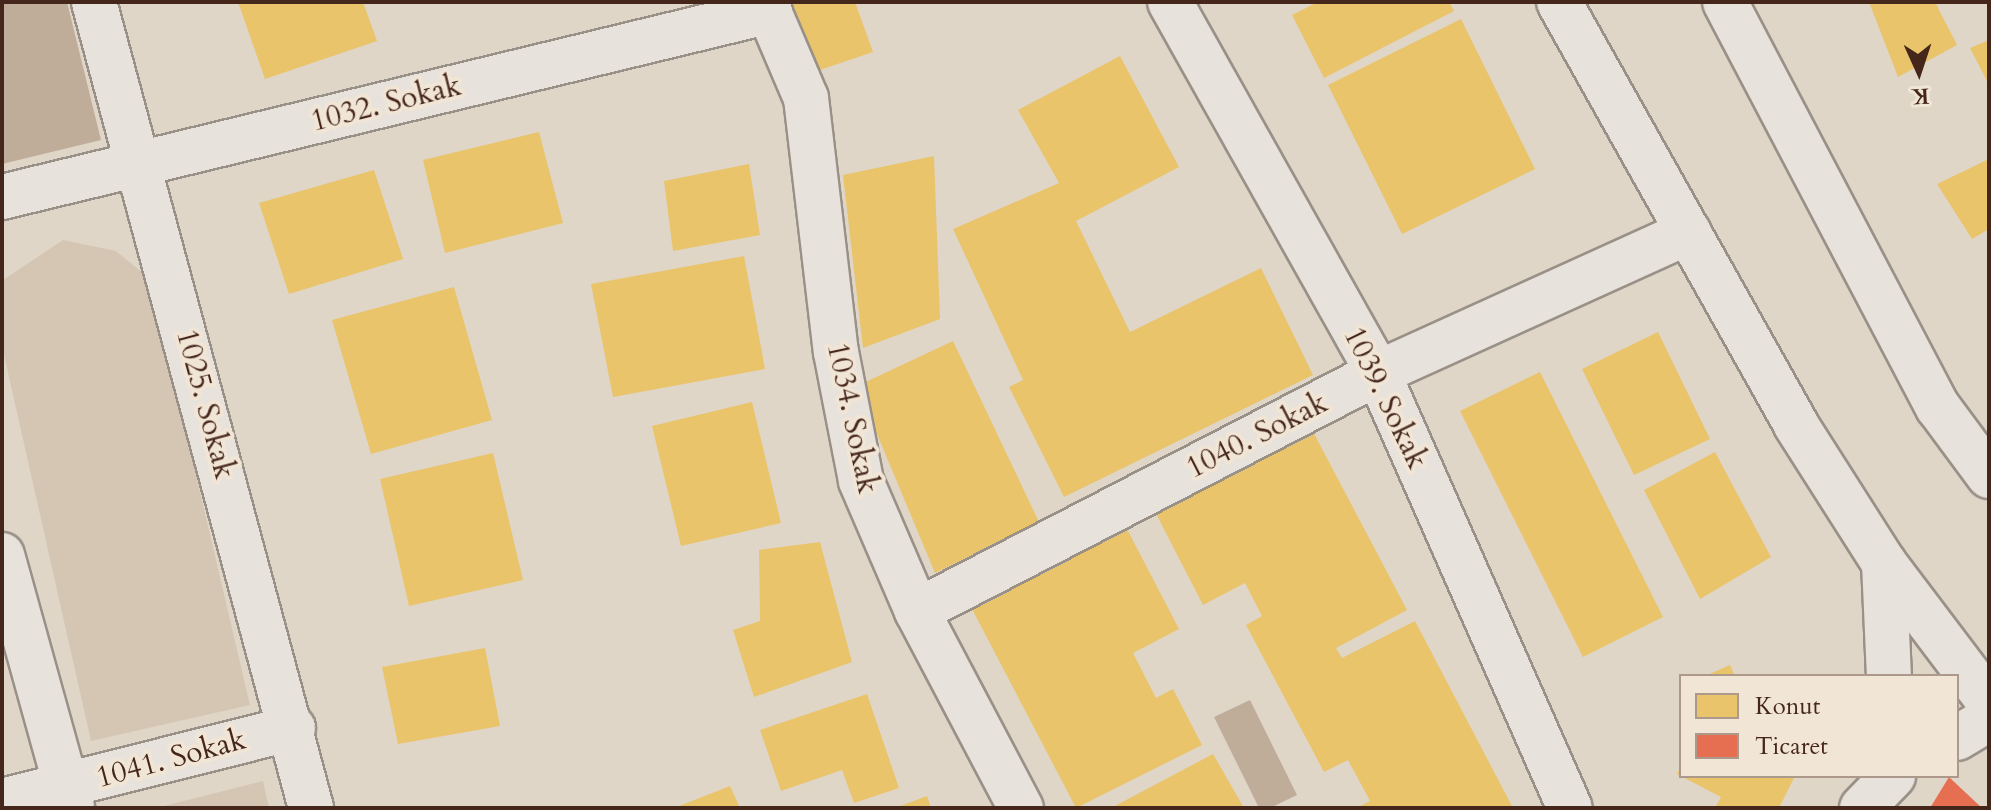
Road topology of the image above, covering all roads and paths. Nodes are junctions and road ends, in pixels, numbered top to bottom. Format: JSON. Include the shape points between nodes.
{"nodes":[{"id":1,"x":94,"y":2,"type":"edge"},
{"id":2,"x":1170,"y":2,"type":"edge"},
{"id":3,"x":1559,"y":2,"type":"edge"},
{"id":4,"x":1725,"y":2,"type":"edge"},
{"id":5,"x":768,"y":7,"type":"edge"},
{"id":6,"x":139,"y":163,"type":"junction"},
{"id":7,"x":2,"y":197,"type":"edge"},
{"id":8,"x":1689,"y":232,"type":"junction"},
{"id":9,"x":1378,"y":373,"type":"junction"},
{"id":10,"x":1989,"y":476,"type":"edge"},
{"id":11,"x":2,"y":555,"type":"edge"},
{"id":12,"x":1884,"y":563,"type":"junction"},
{"id":13,"x":917,"y":611,"type":"junction"},
{"id":14,"x":1889,"y":674,"type":"edge"},
{"id":15,"x":1989,"y":702,"type":"edge"},
{"id":16,"x":1989,"y":719,"type":"edge"},
{"id":17,"x":293,"y":728,"type":"junction"},
{"id":18,"x":1959,"y":737,"type":"edge"},
{"id":19,"x":69,"y":797,"type":"edge"},
{"id":20,"x":2,"y":801,"type":"edge"},
{"id":21,"x":311,"y":808,"type":"edge"},
{"id":22,"x":1021,"y":808,"type":"edge"},
{"id":23,"x":1570,"y":808,"type":"edge"}],
"edges":[{"from":1,"to":6,"type":"street","name":"1025. Sokak"},
{"from":2,"to":9,"type":"street","name":"1039. Sokak"},
{"from":3,"to":8,"type":"street"},
{"from":4,"to":10,"type":"street","via":[[1938,407]]},
{"from":5,"to":6,"type":"street","name":"1032. Sokak"},
{"from":5,"to":13,"type":"street","name":"1034. Sokak","via":[[806,98],[836,352],[861,481]]},
{"from":6,"to":7,"type":"street","name":"1032. Sokak"},
{"from":6,"to":17,"type":"street","name":"1025. Sokak"},
{"from":8,"to":9,"type":"street","name":"1040. Sokak"},
{"from":8,"to":12,"type":"street","via":[[1796,425]]},
{"from":9,"to":13,"type":"street","name":"1040. Sokak"},
{"from":9,"to":23,"type":"street","name":"1039. Sokak"},
{"from":11,"to":19,"type":"street"},
{"from":12,"to":14,"type":"street"},
{"from":12,"to":15,"type":"street"},
{"from":13,"to":22,"type":"street","name":"1034. Sokak"},
{"from":16,"to":18,"type":"street"},
{"from":17,"to":19,"type":"street","name":"1041. Sokak"},
{"from":17,"to":21,"type":"street","name":"1025. Sokak"},
{"from":19,"to":20,"type":"street","name":"1041. Sokak"}]}
